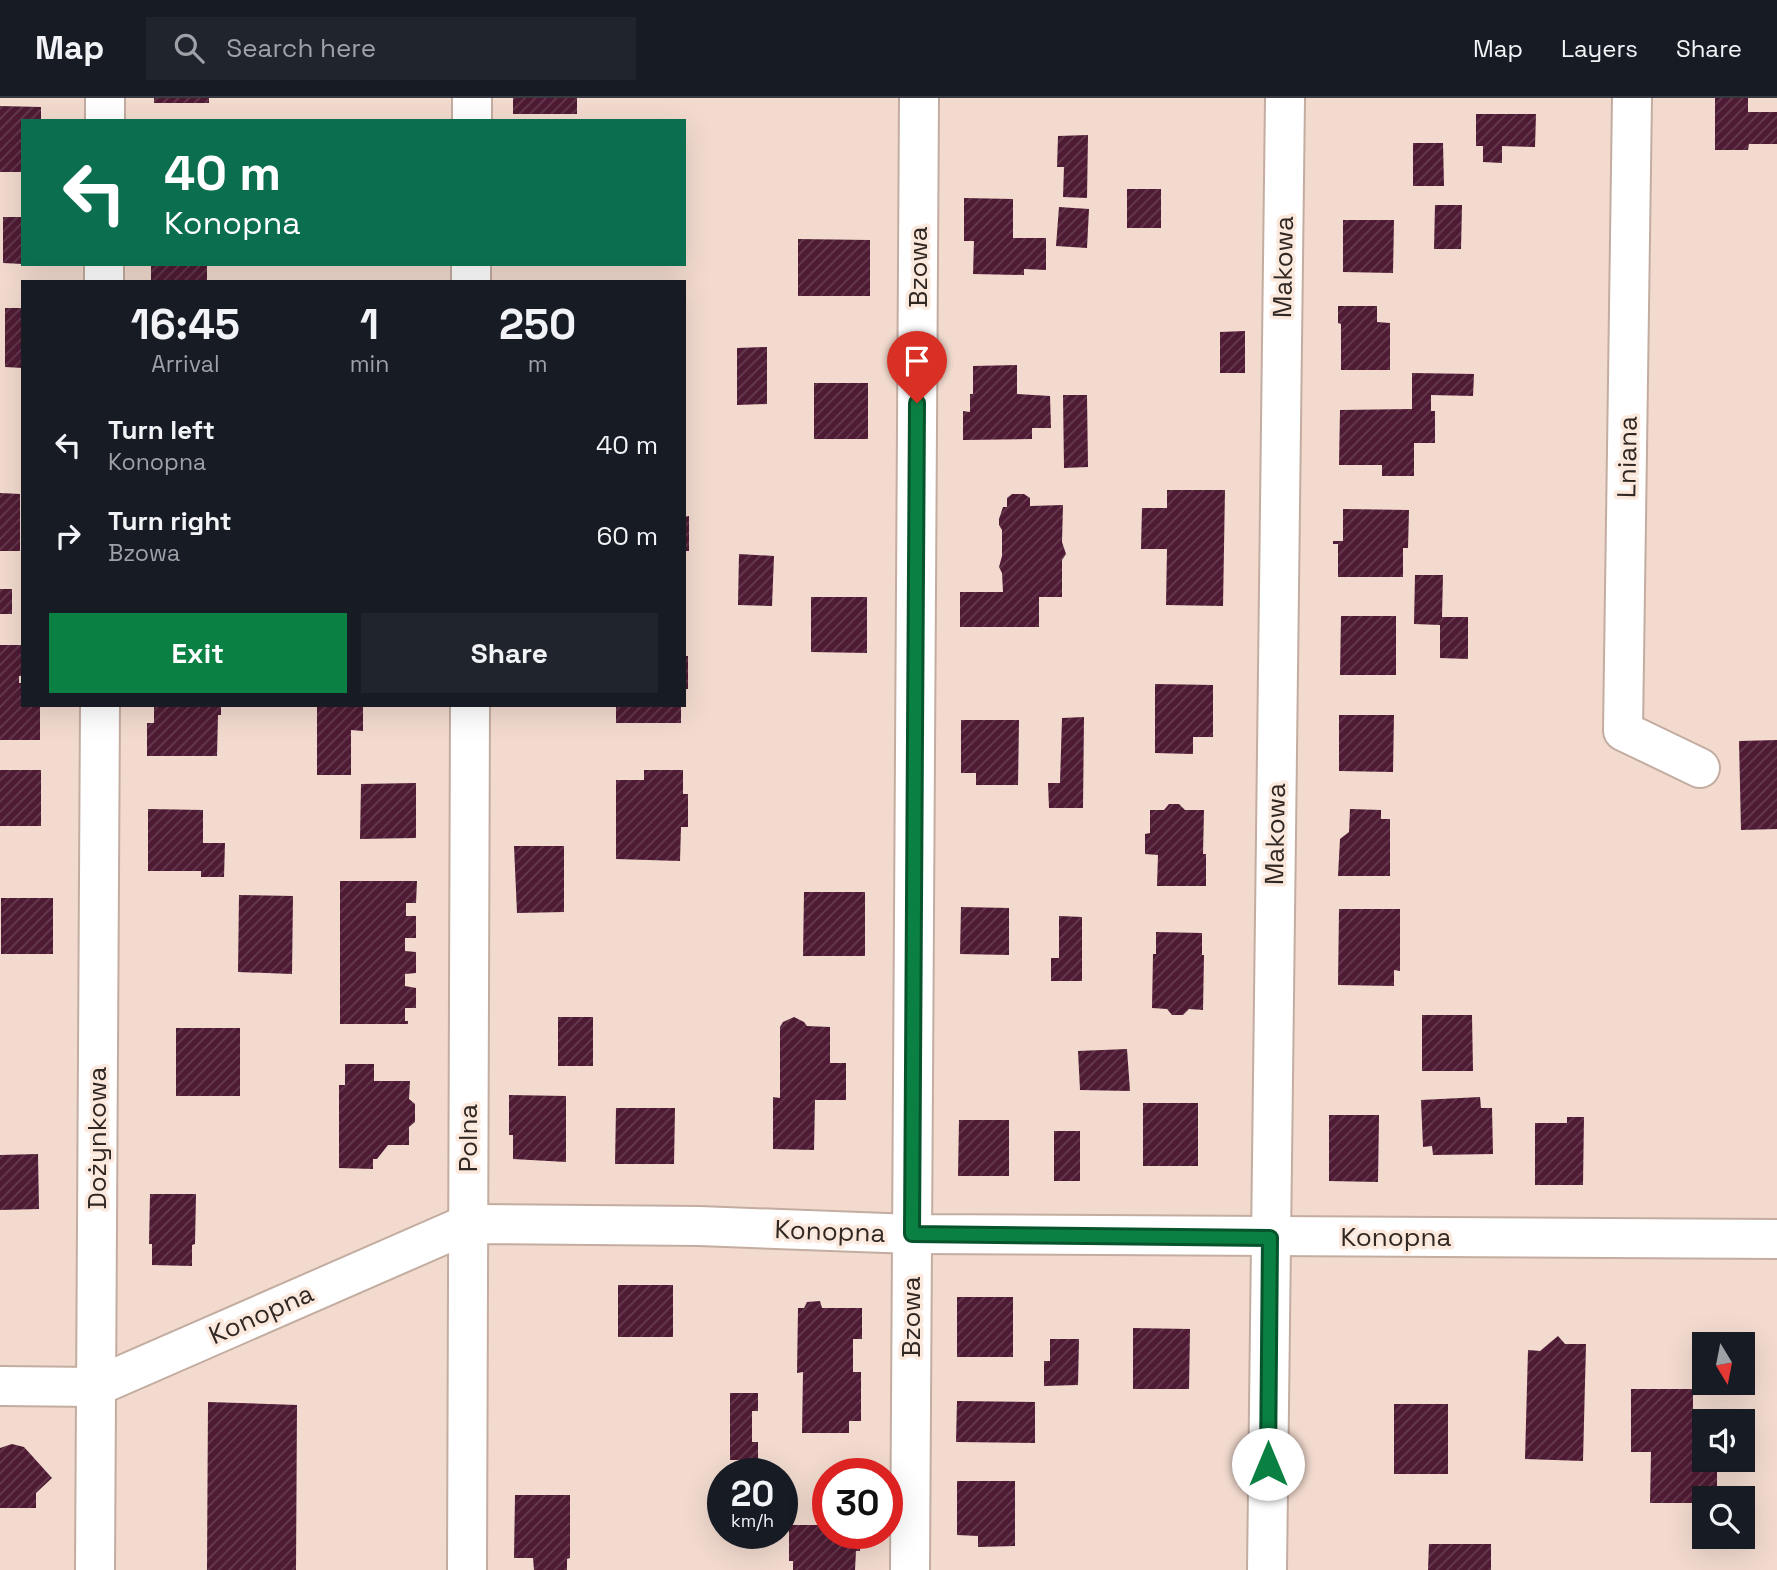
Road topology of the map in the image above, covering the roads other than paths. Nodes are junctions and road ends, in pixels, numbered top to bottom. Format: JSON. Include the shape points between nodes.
{"nodes":[{"id":1,"x":105,"y":98,"type":"edge"},
{"id":2,"x":472,"y":98,"type":"edge"},
{"id":3,"x":919,"y":98,"type":"edge"},
{"id":4,"x":1285,"y":98,"type":"edge"},
{"id":5,"x":1632,"y":98,"type":"edge"},
{"id":6,"x":105,"y":119,"type":"edge"},
{"id":7,"x":471,"y":119,"type":"edge"},
{"id":8,"x":100,"y":707,"type":"edge"},
{"id":9,"x":470,"y":707,"type":"edge"},
{"id":10,"x":1699,"y":768,"type":"dead end"},
{"id":11,"x":468,"y":1224,"type":"junction"},
{"id":12,"x":912,"y":1234,"type":"junction"},
{"id":13,"x":1270,"y":1238,"type":"junction"},
{"id":14,"x":1777,"y":1240,"type":"edge"},
{"id":15,"x":0,"y":1386,"type":"edge"},
{"id":16,"x":95,"y":1387,"type":"junction"},
{"id":17,"x":94,"y":1570,"type":"edge"},
{"id":18,"x":467,"y":1570,"type":"edge"},
{"id":19,"x":910,"y":1570,"type":"edge"},
{"id":20,"x":1267,"y":1570,"type":"edge"}],
"edges":[{"from":1,"to":6,"type":"street"},
{"from":2,"to":7,"type":"street"},
{"from":3,"to":12,"type":"street","name":"Bzowa"},
{"from":4,"to":13,"type":"street","name":"Makowa"},
{"from":5,"to":10,"type":"street","name":"Lniana","via":[[1623,731]]},
{"from":8,"to":16,"type":"street","name":"Dożynkowa"},
{"from":9,"to":11,"type":"street","name":"Polna"},
{"from":11,"to":12,"type":"street","name":"Konopna"},
{"from":11,"to":16,"type":"street","name":"Konopna"},
{"from":11,"to":18,"type":"street","name":"Polna"},
{"from":12,"to":13,"type":"street","name":"Konopna"},
{"from":12,"to":19,"type":"street","name":"Bzowa"},
{"from":13,"to":14,"type":"street","name":"Konopna"},
{"from":13,"to":20,"type":"street","name":"Makowa"},
{"from":15,"to":16,"type":"street","name":"Konopna"},
{"from":16,"to":17,"type":"street","name":"Dożynkowa"}]}
